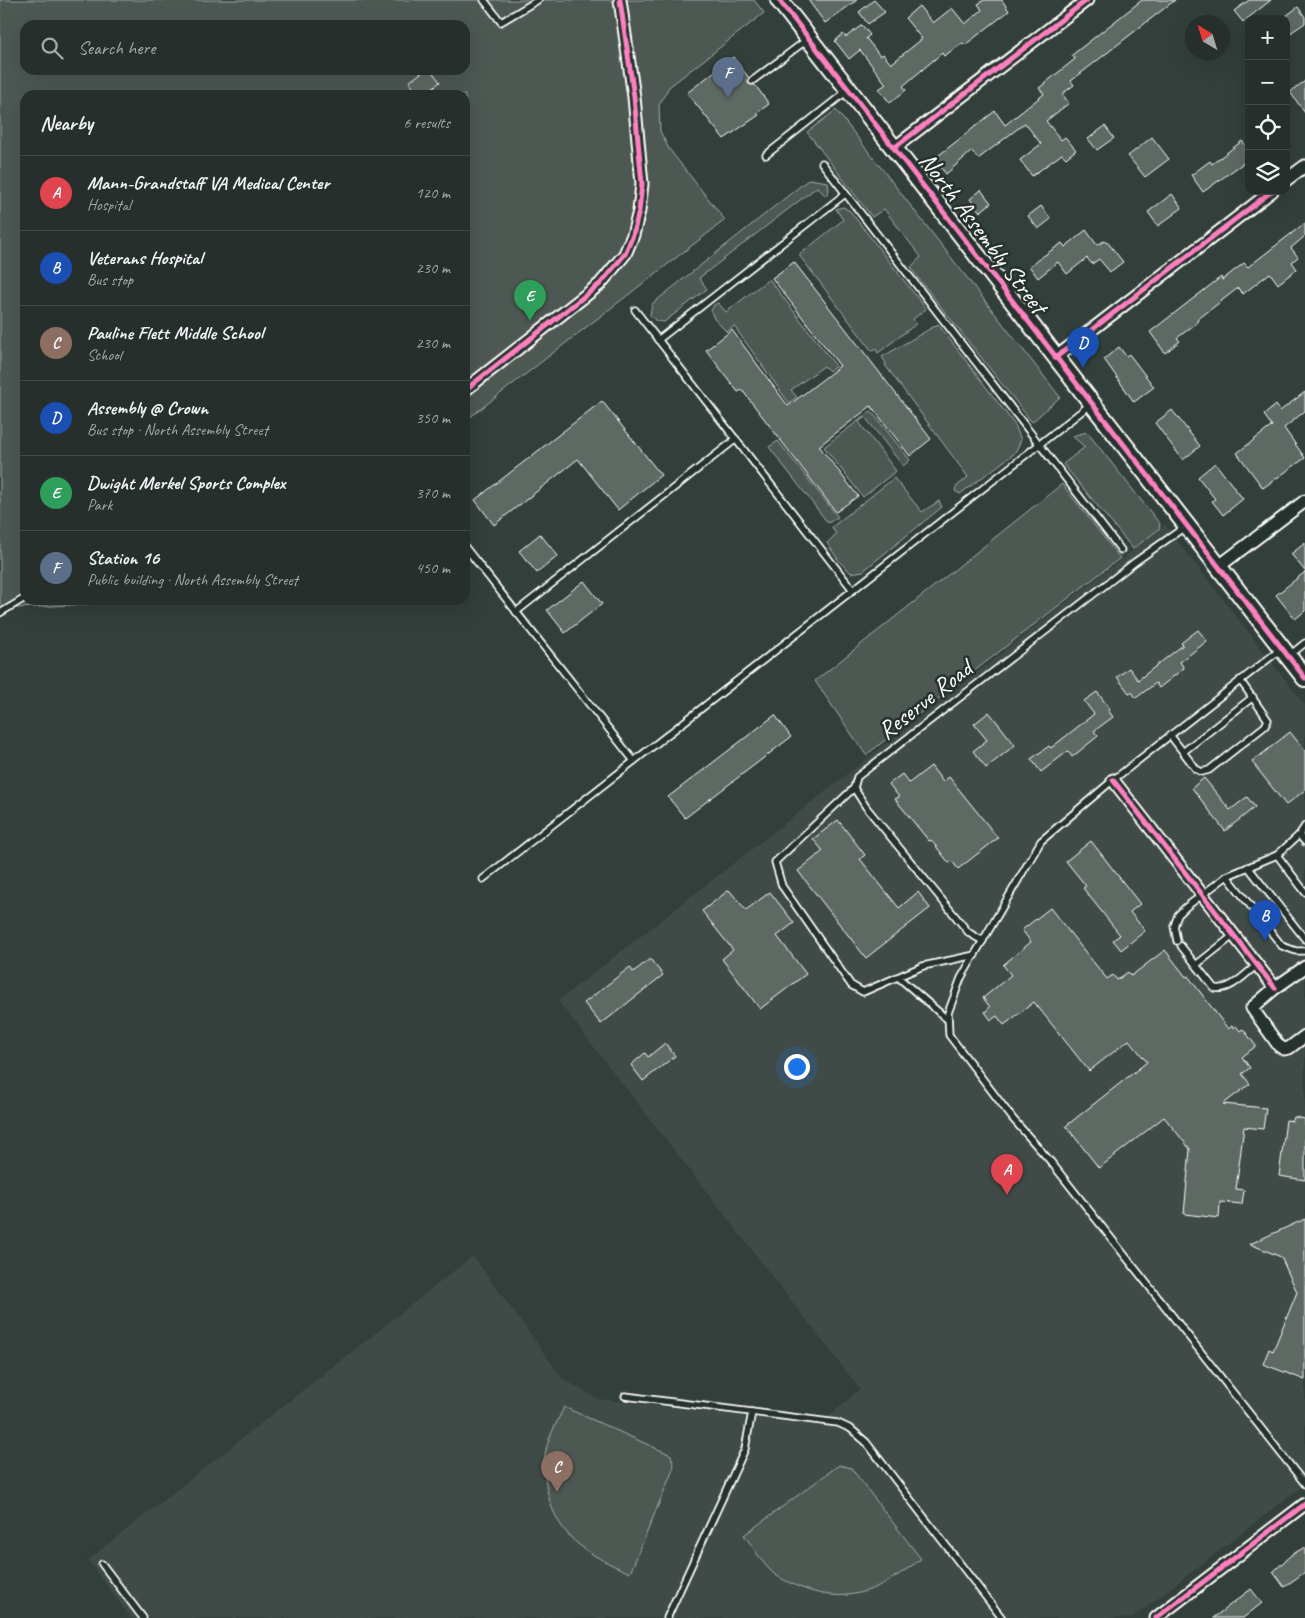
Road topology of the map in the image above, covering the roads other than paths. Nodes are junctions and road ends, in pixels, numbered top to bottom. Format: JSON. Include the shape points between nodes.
{"nodes":[{"id":1,"x":484,"y":0,"type":"edge"},
{"id":2,"x":538,"y":0,"type":"edge"},
{"id":3,"x":620,"y":0,"type":"edge"},
{"id":4,"x":778,"y":0,"type":"edge"},
{"id":5,"x":1087,"y":0,"type":"edge"},
{"id":6,"x":808,"y":38,"type":"junction"},
{"id":7,"x":752,"y":82,"type":"dead end"},
{"id":8,"x":848,"y":90,"type":"junction"},
{"id":9,"x":894,"y":148,"type":"junction"},
{"id":10,"x":766,"y":155,"type":"dead end"},
{"id":11,"x":822,"y":163,"type":"dead end"},
{"id":12,"x":1305,"y":166,"type":"edge"},
{"id":13,"x":1290,"y":177,"type":"edge"},
{"id":14,"x":846,"y":194,"type":"junction"},
{"id":15,"x":1267,"y":195,"type":"edge"},
{"id":16,"x":636,"y":310,"type":"dead end"},
{"id":17,"x":658,"y":340,"type":"junction"},
{"id":18,"x":1055,"y":358,"type":"junction"},
{"id":19,"x":470,"y":386,"type":"edge"},
{"id":20,"x":1091,"y":404,"type":"junction"},
{"id":21,"x":736,"y":439,"type":"junction"},
{"id":22,"x":1040,"y":445,"type":"junction"},
{"id":23,"x":1305,"y":500,"type":"edge"},
{"id":24,"x":1186,"y":526,"type":"junction"},
{"id":25,"x":1121,"y":550,"type":"dead end"},
{"id":26,"x":470,"y":553,"type":"edge"},
{"id":27,"x":1218,"y":567,"type":"junction"},
{"id":28,"x":853,"y":590,"type":"junction"},
{"id":29,"x":20,"y":601,"type":"edge"},
{"id":30,"x":516,"y":612,"type":"junction"},
{"id":31,"x":0,"y":613,"type":"edge"},
{"id":32,"x":1305,"y":643,"type":"edge"},
{"id":33,"x":1285,"y":652,"type":"junction"},
{"id":34,"x":1305,"y":678,"type":"edge"},
{"id":35,"x":1240,"y":680,"type":"junction"},
{"id":36,"x":1253,"y":697,"type":"junction"},
{"id":37,"x":1170,"y":735,"type":"junction"},
{"id":38,"x":1183,"y":752,"type":"junction"},
{"id":39,"x":634,"y":761,"type":"junction"},
{"id":40,"x":1113,"y":780,"type":"junction"},
{"id":41,"x":854,"y":788,"type":"junction"},
{"id":42,"x":1305,"y":826,"type":"edge"},
{"id":43,"x":1299,"y":835,"type":"junction"},
{"id":44,"x":1305,"y":842,"type":"edge"},
{"id":45,"x":1277,"y":855,"type":"junction"},
{"id":46,"x":1248,"y":867,"type":"junction"},
{"id":47,"x":1227,"y":876,"type":"junction"},
{"id":48,"x":483,"y":879,"type":"dead end"},
{"id":49,"x":1305,"y":892,"type":"edge"},
{"id":50,"x":1203,"y":894,"type":"junction"},
{"id":51,"x":1234,"y":935,"type":"junction"},
{"id":52,"x":1305,"y":939,"type":"edge"},
{"id":53,"x":983,"y":941,"type":"junction"},
{"id":54,"x":1177,"y":941,"type":"dead end"},
{"id":55,"x":1181,"y":946,"type":"dead end"},
{"id":56,"x":1305,"y":951,"type":"edge"},
{"id":57,"x":975,"y":955,"type":"junction"},
{"id":58,"x":1196,"y":965,"type":"junction"},
{"id":59,"x":1257,"y":965,"type":"junction"},
{"id":60,"x":1305,"y":967,"type":"edge"},
{"id":61,"x":898,"y":977,"type":"junction"},
{"id":62,"x":1275,"y":988,"type":"junction"},
{"id":63,"x":948,"y":1020,"type":"junction"},
{"id":64,"x":1305,"y":1036,"type":"edge"},
{"id":65,"x":625,"y":1396,"type":"dead end"},
{"id":66,"x":752,"y":1412,"type":"junction"},
{"id":67,"x":1305,"y":1484,"type":"edge"},
{"id":68,"x":1305,"y":1504,"type":"edge"},
{"id":69,"x":102,"y":1564,"type":"dead end"},
{"id":70,"x":143,"y":1618,"type":"edge"},
{"id":71,"x":667,"y":1618,"type":"edge"},
{"id":72,"x":1002,"y":1618,"type":"edge"},
{"id":73,"x":1156,"y":1618,"type":"edge"}],
"edges":[{"from":1,"to":2,"type":"lane","via":[[501,22]]},
{"from":3,"to":19,"type":"street","via":[[642,184],[640,211],[633,235],[625,254],[600,284]]},
{"from":4,"to":6,"type":"main road","name":"North Assembly Street"},
{"from":5,"to":9,"type":"street"},
{"from":6,"to":7,"type":"lane"},
{"from":6,"to":8,"type":"main road","name":"North Assembly Street"},
{"from":8,"to":9,"type":"main road","name":"North Assembly Street"},
{"from":8,"to":10,"type":"lane"},
{"from":9,"to":18,"type":"main road","name":"North Assembly Street"},
{"from":11,"to":14,"type":"lane"},
{"from":12,"to":13,"type":"street"},
{"from":14,"to":17,"type":"lane"},
{"from":14,"to":22,"type":"lane"},
{"from":15,"to":18,"type":"street"},
{"from":16,"to":17,"type":"lane"},
{"from":17,"to":21,"type":"lane"},
{"from":18,"to":20,"type":"main road","name":"North Assembly Street"},
{"from":20,"to":22,"type":"lane"},
{"from":20,"to":24,"type":"main road","name":"North Assembly Street"},
{"from":21,"to":28,"type":"lane"},
{"from":21,"to":30,"type":"lane"},
{"from":22,"to":25,"type":"lane"},
{"from":22,"to":28,"type":"lane"},
{"from":23,"to":27,"type":"street"},
{"from":24,"to":27,"type":"main road","name":"North Assembly Street"},
{"from":24,"to":41,"type":"lane","name":"Reserve Road","via":[[857,777]]},
{"from":26,"to":30,"type":"lane"},
{"from":27,"to":33,"type":"main road","name":"North Assembly Street"},
{"from":28,"to":39,"type":"lane"},
{"from":29,"to":31,"type":"lane"},
{"from":30,"to":39,"type":"lane"},
{"from":32,"to":33,"type":"lane"},
{"from":33,"to":34,"type":"main road","name":"North Assembly Street"},
{"from":33,"to":35,"type":"lane"},
{"from":35,"to":36,"type":"lane"},
{"from":35,"to":37,"type":"lane"},
{"from":36,"to":38,"type":"lane"},
{"from":36,"to":38,"type":"lane","via":[[1268,720],[1265,726],[1209,770],[1202,772]]},
{"from":37,"to":38,"type":"lane"},
{"from":37,"to":40,"type":"lane"},
{"from":39,"to":48,"type":"lane"},
{"from":40,"to":50,"type":"street"},
{"from":40,"to":53,"type":"lane","via":[[1041,841]]},
{"from":41,"to":53,"type":"lane","via":[[946,907],[969,933]]},
{"from":41,"to":61,"type":"lane","name":"Reserve Road","via":[[775,862],[782,886],[851,985],[862,992]]},
{"from":42,"to":43,"type":"lane"},
{"from":43,"to":44,"type":"lane"},
{"from":43,"to":45,"type":"lane"},
{"from":45,"to":46,"type":"lane"},
{"from":45,"to":49,"type":"lane"},
{"from":46,"to":47,"type":"lane"},
{"from":46,"to":52,"type":"lane"},
{"from":47,"to":50,"type":"lane"},
{"from":47,"to":56,"type":"lane","via":[[1282,946]]},
{"from":50,"to":51,"type":"street"},
{"from":50,"to":54,"type":"lane","via":[[1178,915],[1174,926]]},
{"from":51,"to":58,"type":"lane"},
{"from":51,"to":59,"type":"street"},
{"from":53,"to":57,"type":"lane"},
{"from":55,"to":58,"type":"lane"},
{"from":57,"to":61,"type":"lane","via":[[924,966]]},
{"from":57,"to":63,"type":"lane","via":[[951,1002]]},
{"from":58,"to":59,"type":"lane","via":[[1214,988],[1221,990]]},
{"from":59,"to":62,"type":"street"},
{"from":60,"to":62,"type":"street"},
{"from":61,"to":63,"type":"lane"},
{"from":62,"to":64,"type":"street","via":[[1253,1005],[1253,1012],[1284,1049]]},
{"from":63,"to":67,"type":"lane","via":[[949,1035]]},
{"from":65,"to":66,"type":"lane"},
{"from":66,"to":71,"type":"lane","via":[[745,1449]]},
{"from":66,"to":72,"type":"lane","via":[[838,1423],[851,1429],[866,1442]]},
{"from":68,"to":73,"type":"street"},
{"from":69,"to":70,"type":"lane"}]}
